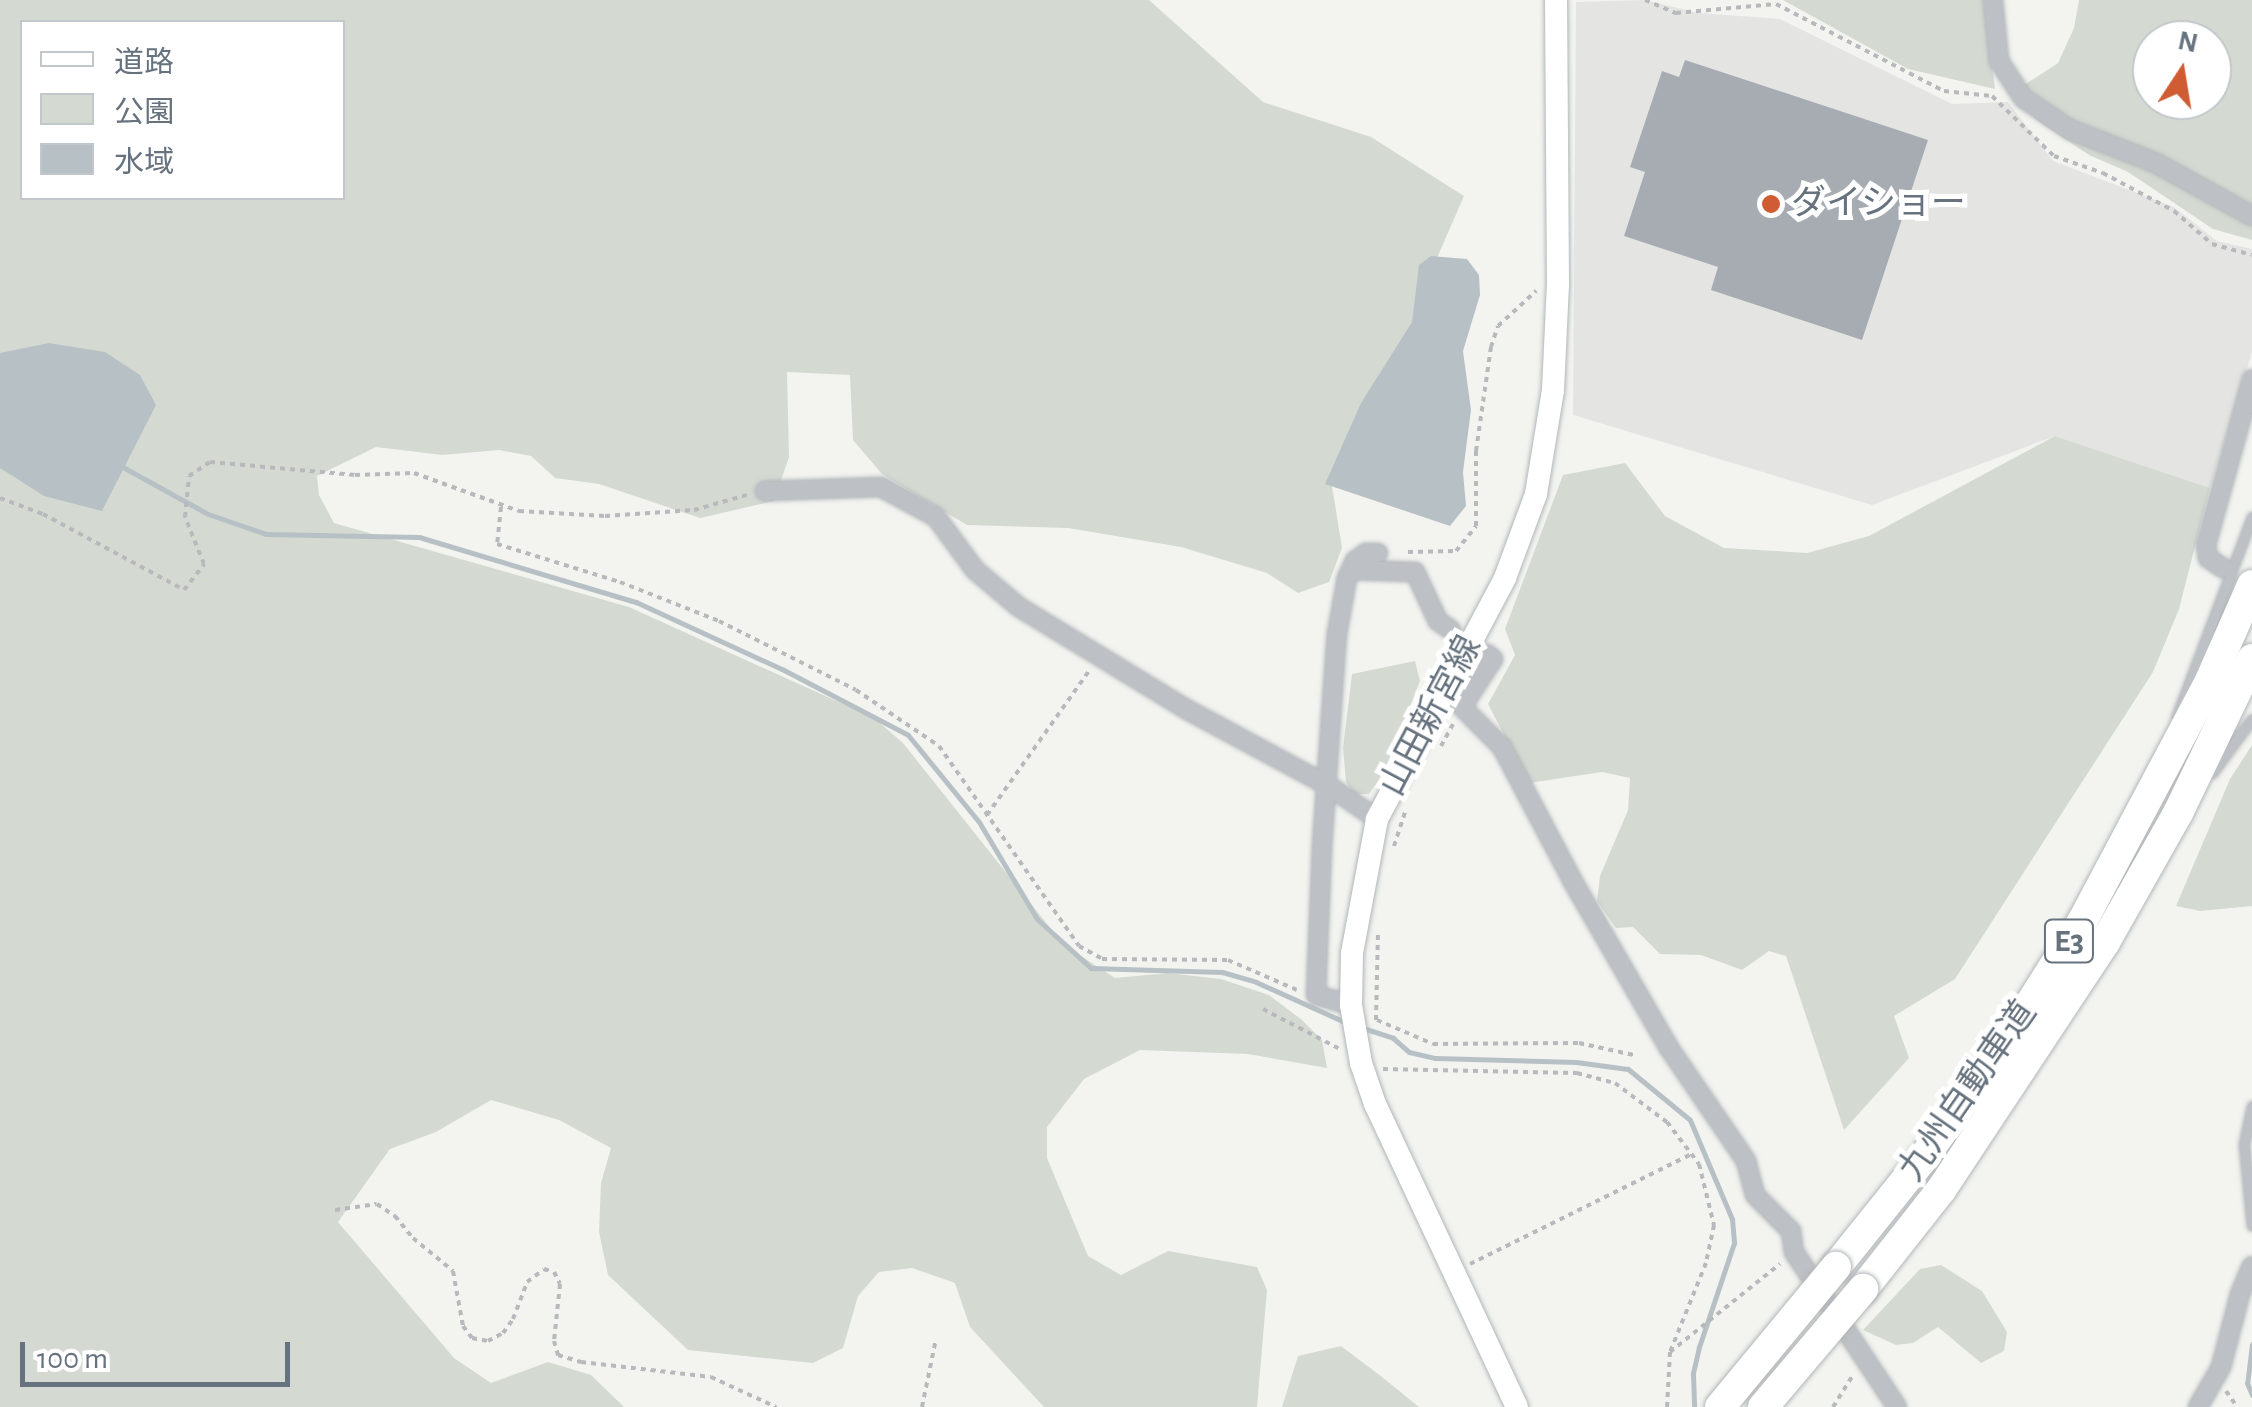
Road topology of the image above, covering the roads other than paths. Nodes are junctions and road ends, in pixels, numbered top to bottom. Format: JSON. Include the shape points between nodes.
{"nodes":[{"id":1,"x":1556,"y":0,"type":"edge"},
{"id":2,"x":1993,"y":0,"type":"edge"},
{"id":3,"x":2252,"y":216,"type":"edge"},
{"id":4,"x":2252,"y":379,"type":"edge"},
{"id":5,"x":765,"y":491,"type":"road end"},
{"id":6,"x":2252,"y":517,"type":"edge"},
{"id":7,"x":1378,"y":553,"type":"road end"},
{"id":8,"x":2223,"y":568,"type":"dead end"},
{"id":9,"x":1351,"y":570,"type":"junction"},
{"id":10,"x":2252,"y":586,"type":"edge"},
{"id":11,"x":1450,"y":630,"type":"dead end"},
{"id":12,"x":1487,"y":654,"type":"dead end"},
{"id":13,"x":2252,"y":658,"type":"edge"},
{"id":14,"x":2252,"y":719,"type":"edge"},
{"id":15,"x":1329,"y":786,"type":"junction"},
{"id":16,"x":2149,"y":801,"type":"junction"},
{"id":17,"x":2178,"y":813,"type":"junction"},
{"id":18,"x":1377,"y":819,"type":"junction"},
{"id":19,"x":1351,"y":1004,"type":"junction"},
{"id":20,"x":2252,"y":1106,"type":"edge"},
{"id":21,"x":2252,"y":1226,"type":"edge"},
{"id":22,"x":2252,"y":1266,"type":"edge"},
{"id":23,"x":1516,"y":1407,"type":"edge"},
{"id":24,"x":1720,"y":1407,"type":"edge"},
{"id":25,"x":1762,"y":1407,"type":"edge"},
{"id":26,"x":1897,"y":1407,"type":"edge"},
{"id":27,"x":2198,"y":1407,"type":"edge"}],
"edges":[{"from":1,"to":18,"type":"main road","name":"山田新宮線","via":[[1554,390],[1536,494],[1505,578]]},
{"from":2,"to":3,"type":"street","via":[[1999,61],[2023,98],[2068,129],[2156,163]]},
{"from":4,"to":8,"type":"street","via":[[2206,546],[2208,558]]},
{"from":5,"to":15,"type":"street","via":[[882,487],[936,517],[975,570],[1019,608]]},
{"from":6,"to":16,"type":"lane"},
{"from":7,"to":9,"type":"street","via":[[1366,552]]},
{"from":9,"to":11,"type":"street","via":[[1415,572],[1438,621]]},
{"from":9,"to":15,"type":"street","via":[[1337,634]]},
{"from":10,"to":16,"type":"highway","name":"九州自動車道","number":"E3"},
{"from":12,"to":26,"type":"street","via":[[1493,659],[1462,706],[1502,747],[1670,1048],[1746,1161],[1755,1195],[1791,1232],[1794,1252]]},
{"from":13,"to":17,"type":"highway","name":"九州自動車道","number":"E3"},
{"from":14,"to":17,"type":"lane"},
{"from":15,"to":18,"type":"street"},
{"from":15,"to":19,"type":"street","via":[[1316,995]]},
{"from":16,"to":24,"type":"highway","name":"九州自動車道","number":"E3","bridge":true,"via":[[1999,1053],[1921,1162]]},
{"from":17,"to":25,"type":"highway","name":"九州自動車道","number":"E3","bridge":true,"via":[[2106,942],[1941,1190]]},
{"from":18,"to":19,"type":"main road","name":"山田新宮線","via":[[1352,953]]},
{"from":19,"to":23,"type":"main road","name":"山田新宮線","via":[[1361,1062]]},
{"from":20,"to":21,"type":"lane","via":[[2244,1145]]},
{"from":22,"to":27,"type":"street","via":[[2221,1366]]}]}
